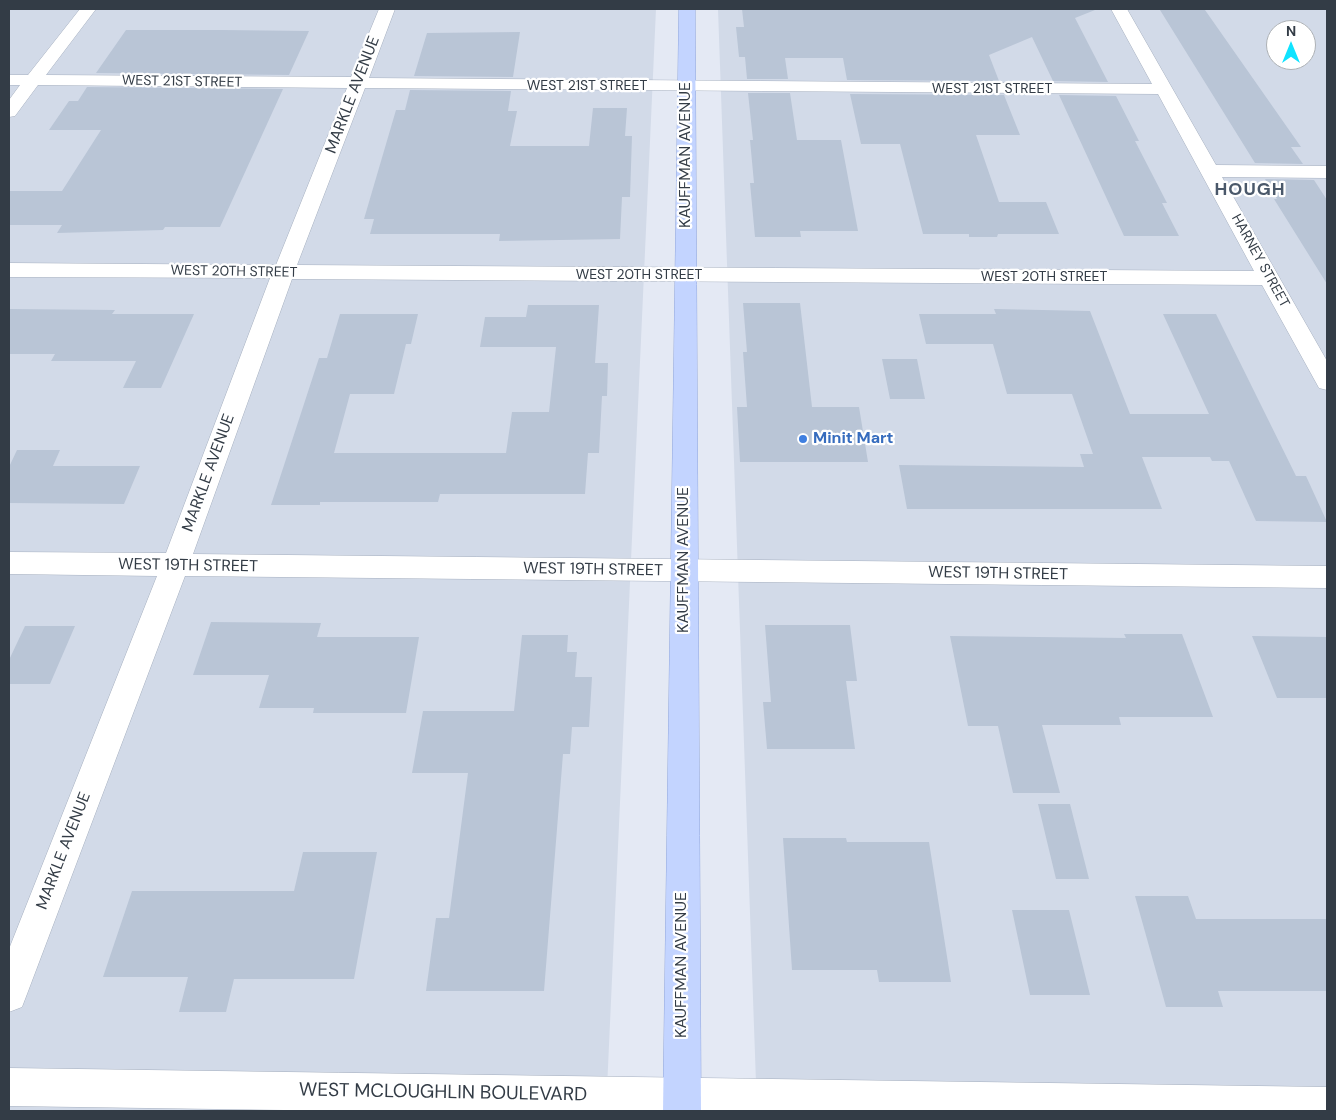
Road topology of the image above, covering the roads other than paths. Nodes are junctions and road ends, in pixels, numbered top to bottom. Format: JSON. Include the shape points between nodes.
{"nodes":[{"id":1,"x":88,"y":9,"type":"edge"},
{"id":2,"x":387,"y":9,"type":"edge"},
{"id":3,"x":686,"y":9,"type":"edge"},
{"id":4,"x":1119,"y":9,"type":"edge"},
{"id":5,"x":9,"y":80,"type":"edge"},
{"id":6,"x":33,"y":81,"type":"junction"},
{"id":7,"x":357,"y":84,"type":"junction"},
{"id":8,"x":686,"y":87,"type":"junction"},
{"id":9,"x":1164,"y":89,"type":"junction"},
{"id":10,"x":9,"y":112,"type":"edge"},
{"id":11,"x":1210,"y":171,"type":"junction"},
{"id":12,"x":1327,"y":172,"type":"edge"},
{"id":13,"x":9,"y":270,"type":"edge"},
{"id":14,"x":283,"y":273,"type":"junction"},
{"id":15,"x":686,"y":275,"type":"junction"},
{"id":16,"x":1269,"y":278,"type":"junction"},
{"id":17,"x":1327,"y":382,"type":"edge"},
{"id":18,"x":9,"y":563,"type":"edge"},
{"id":19,"x":175,"y":566,"type":"junction"},
{"id":20,"x":684,"y":571,"type":"junction"},
{"id":21,"x":1327,"y":577,"type":"edge"},
{"id":22,"x":9,"y":994,"type":"edge"},
{"id":23,"x":9,"y":1087,"type":"edge"},
{"id":24,"x":682,"y":1104,"type":"edge"},
{"id":25,"x":1327,"y":1106,"type":"edge"}],
"edges":[{"from":1,"to":6,"type":"street"},
{"from":2,"to":7,"type":"street","name":"MARKLE AVENUE"},
{"from":3,"to":8,"type":"street","name":"KAUFFMAN AVENUE"},
{"from":4,"to":9,"type":"street","name":"HARNEY STREET"},
{"from":5,"to":6,"type":"street","name":"WEST 21ST STREET"},
{"from":6,"to":7,"type":"street","name":"WEST 21ST STREET"},
{"from":6,"to":10,"type":"street"},
{"from":7,"to":8,"type":"street","name":"WEST 21ST STREET"},
{"from":7,"to":14,"type":"street","name":"MARKLE AVENUE"},
{"from":8,"to":9,"type":"street","name":"WEST 21ST STREET"},
{"from":8,"to":15,"type":"street","name":"KAUFFMAN AVENUE"},
{"from":9,"to":11,"type":"street","name":"HARNEY STREET"},
{"from":11,"to":12,"type":"street"},
{"from":11,"to":16,"type":"street","name":"HARNEY STREET"},
{"from":13,"to":14,"type":"street","name":"WEST 20TH STREET"},
{"from":14,"to":15,"type":"street","name":"WEST 20TH STREET"},
{"from":14,"to":19,"type":"street","name":"MARKLE AVENUE"},
{"from":15,"to":16,"type":"street","name":"WEST 20TH STREET"},
{"from":15,"to":20,"type":"street","name":"KAUFFMAN AVENUE"},
{"from":16,"to":17,"type":"street","name":"HARNEY STREET"},
{"from":18,"to":19,"type":"street","name":"WEST 19TH STREET"},
{"from":19,"to":20,"type":"street","name":"WEST 19TH STREET"},
{"from":19,"to":22,"type":"street","name":"MARKLE AVENUE"},
{"from":20,"to":21,"type":"street","name":"WEST 19TH STREET"},
{"from":20,"to":24,"type":"street","name":"KAUFFMAN AVENUE"},
{"from":23,"to":24,"type":"street","name":"WEST MCLOUGHLIN BOULEVARD"},
{"from":24,"to":25,"type":"street","name":"WEST MCLOUGHLIN BOULEVARD"}]}
